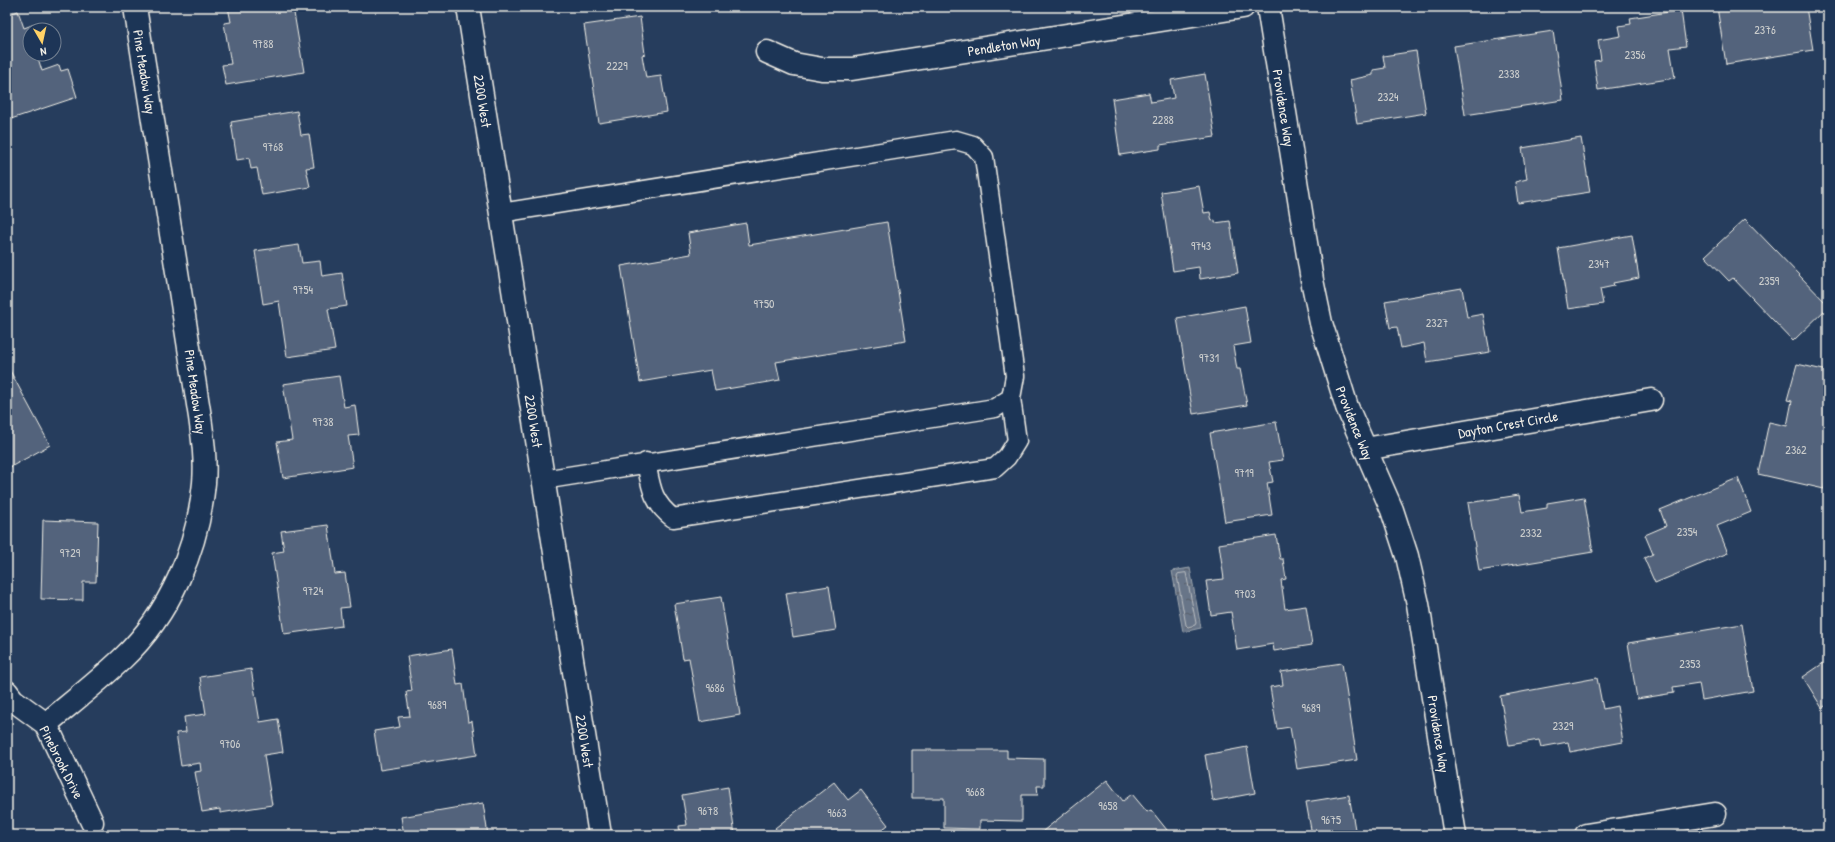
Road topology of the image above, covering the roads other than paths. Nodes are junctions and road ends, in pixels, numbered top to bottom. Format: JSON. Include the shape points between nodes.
{"nodes":[{"id":1,"x":135,"y":7,"type":"edge"},
{"id":2,"x":468,"y":7,"type":"edge"},
{"id":3,"x":1243,"y":7,"type":"edge"},
{"id":4,"x":1268,"y":7,"type":"edge"},
{"id":5,"x":767,"y":52,"type":"dead end"},
{"id":6,"x":501,"y":213,"type":"junction"},
{"id":7,"x":1011,"y":398,"type":"junction"},
{"id":8,"x":1651,"y":400,"type":"dead end"},
{"id":9,"x":1365,"y":449,"type":"junction"},
{"id":10,"x":646,"y":462,"type":"junction"},
{"id":11,"x":543,"y":480,"type":"junction"},
{"id":12,"x":7,"y":692,"type":"edge"},
{"id":13,"x":46,"y":724,"type":"junction"},
{"id":14,"x":1715,"y":814,"type":"dead end"},
{"id":15,"x":92,"y":822,"type":"dead end"},
{"id":16,"x":600,"y":835,"type":"edge"},
{"id":17,"x":1455,"y":835,"type":"edge"},
{"id":18,"x":1586,"y":835,"type":"edge"}],
"edges":[{"from":1,"to":13,"type":"street","name":"Pine Meadow Way","via":[[200,417],[204,482],[191,547],[164,607],[145,634],[123,658]]},
{"from":2,"to":6,"type":"street","name":"2200 West"},
{"from":3,"to":5,"type":"street","name":"Pendleton Way","via":[[852,69],[822,69],[794,64]]},
{"from":4,"to":9,"type":"street","name":"Providence Way","via":[[1321,323],[1340,386]]},
{"from":6,"to":7,"type":"lane","via":[[956,140],[973,145],[984,157],[1015,376]]},
{"from":6,"to":11,"type":"street","name":"2200 West"},
{"from":7,"to":10,"type":"lane","via":[[995,408]]},
{"from":7,"to":10,"type":"lane","via":[[1018,441],[1007,457],[995,468],[673,518],[661,509],[653,494]]},
{"from":8,"to":9,"type":"street","name":"Dayton Crest Circle"},
{"from":9,"to":17,"type":"street","name":"Providence Way","via":[[1392,510],[1407,556],[1418,604]]},
{"from":10,"to":11,"type":"lane"},
{"from":11,"to":16,"type":"street","name":"2200 West"},
{"from":12,"to":13,"type":"street","name":"Pinebrook Drive","via":[[13,700]]},
{"from":13,"to":15,"type":"street","name":"Pinebrook Drive"},
{"from":14,"to":18,"type":"street"}]}
